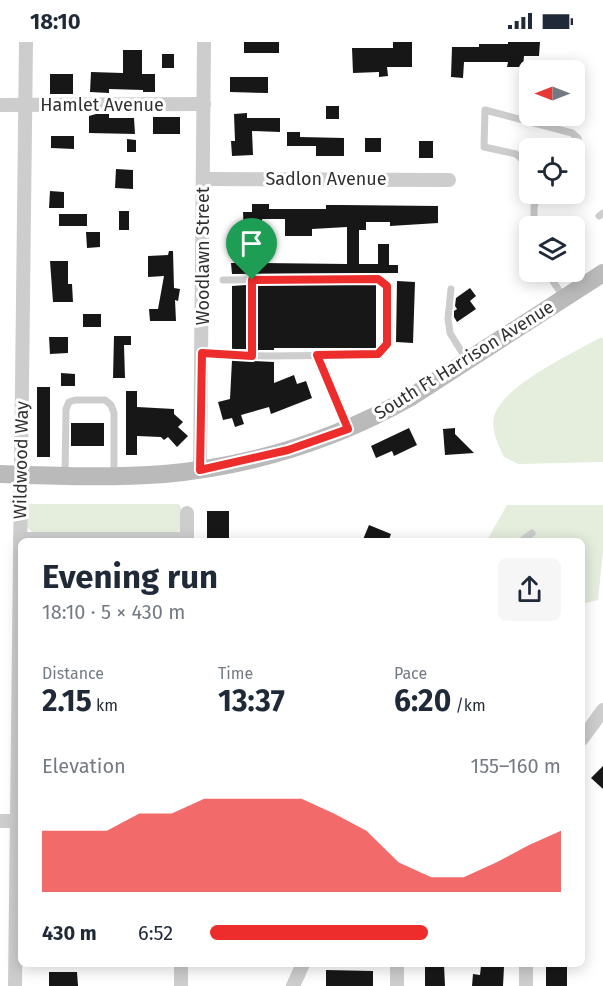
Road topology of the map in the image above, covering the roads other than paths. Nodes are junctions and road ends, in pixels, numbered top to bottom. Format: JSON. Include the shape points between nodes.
{"nodes":[{"id":1,"x":26,"y":42,"type":"edge"},
{"id":2,"x":204,"y":42,"type":"edge"},
{"id":3,"x":204,"y":104,"type":"junction"},
{"id":4,"x":0,"y":105,"type":"edge"},
{"id":5,"x":26,"y":105,"type":"junction"},
{"id":6,"x":578,"y":138,"type":"edge"},
{"id":7,"x":519,"y":157,"type":"edge"},
{"id":8,"x":203,"y":179,"type":"junction"},
{"id":9,"x":449,"y":180,"type":"dead end"},
{"id":10,"x":603,"y":273,"type":"edge"},
{"id":11,"x":223,"y":280,"type":"dead end"},
{"id":12,"x":252,"y":280,"type":"junction"},
{"id":13,"x":553,"y":282,"type":"edge"},
{"id":14,"x":451,"y":289,"type":"dead end"},
{"id":15,"x":564,"y":297,"type":"junction"},
{"id":16,"x":202,"y":353,"type":"junction"},
{"id":17,"x":317,"y":355,"type":"junction"},
{"id":18,"x":252,"y":356,"type":"junction"},
{"id":19,"x":467,"y":361,"type":"junction"},
{"id":20,"x":348,"y":429,"type":"junction"},
{"id":21,"x":200,"y":470,"type":"junction"},
{"id":22,"x":0,"y":474,"type":"edge"},
{"id":23,"x":21,"y":475,"type":"junction"},
{"id":24,"x":65,"y":475,"type":"junction"},
{"id":25,"x":114,"y":476,"type":"junction"},
{"id":26,"x":187,"y":513,"type":"dead end"},
{"id":27,"x":532,"y":533,"type":"dead end"},
{"id":28,"x":20,"y":538,"type":"edge"},
{"id":29,"x":187,"y":538,"type":"edge"},
{"id":30,"x":525,"y":538,"type":"edge"},
{"id":31,"x":603,"y":710,"type":"edge"},
{"id":32,"x":585,"y":733,"type":"edge"},
{"id":33,"x":0,"y":821,"type":"edge"},
{"id":34,"x":18,"y":821,"type":"edge"},
{"id":35,"x":18,"y":862,"type":"edge"},
{"id":36,"x":182,"y":967,"type":"edge"},
{"id":37,"x":302,"y":967,"type":"edge"},
{"id":38,"x":397,"y":967,"type":"edge"},
{"id":39,"x":526,"y":967,"type":"edge"},
{"id":40,"x":15,"y":986,"type":"edge"},
{"id":41,"x":181,"y":986,"type":"edge"},
{"id":42,"x":293,"y":986,"type":"edge"},
{"id":43,"x":397,"y":986,"type":"edge"},
{"id":44,"x":526,"y":986,"type":"edge"}],
"edges":[{"from":1,"to":5,"type":"street","name":"Wildwood Way"},
{"from":2,"to":3,"type":"street","name":"Woodlawn Street"},
{"from":3,"to":5,"type":"street","name":"Hamlet Avenue"},
{"from":3,"to":8,"type":"street","name":"Woodlawn Street"},
{"from":4,"to":5,"type":"street","name":"Hamlet Avenue"},
{"from":5,"to":23,"type":"street","name":"Wildwood Way"},
{"from":6,"to":7,"type":"lane","via":[[572,133],[485,110],[484,147]]},
{"from":8,"to":9,"type":"street","name":"Sadlon Avenue"},
{"from":8,"to":16,"type":"street","name":"Woodlawn Street"},
{"from":10,"to":15,"type":"main road","name":"South Ft Harrison Avenue"},
{"from":11,"to":12,"type":"lane"},
{"from":12,"to":17,"type":"lane","via":[[378,279],[387,286],[387,344],[378,354]]},
{"from":12,"to":18,"type":"lane"},
{"from":13,"to":15,"type":"lane"},
{"from":14,"to":19,"type":"lane","via":[[450,333]]},
{"from":15,"to":19,"type":"main road","name":"South Ft Harrison Avenue"},
{"from":16,"to":18,"type":"lane"},
{"from":16,"to":21,"type":"street","name":"Woodlawn Street"},
{"from":17,"to":18,"type":"lane"},
{"from":17,"to":20,"type":"lane"},
{"from":19,"to":20,"type":"main road","name":"South Ft Harrison Avenue"},
{"from":20,"to":21,"type":"main road","name":"South Ft Harrison Avenue","via":[[288,450]]},
{"from":21,"to":25,"type":"main road","name":"South Ft Harrison Avenue"},
{"from":22,"to":23,"type":"main road","name":"South Ft Harrison Avenue"},
{"from":23,"to":24,"type":"main road","name":"South Ft Harrison Avenue"},
{"from":23,"to":28,"type":"street","name":"Wildwood Way"},
{"from":24,"to":25,"type":"main road","name":"South Ft Harrison Avenue"},
{"from":24,"to":25,"type":"lane","via":[[69,402],[105,400],[114,413]]},
{"from":26,"to":29,"type":"street"},
{"from":27,"to":30,"type":"lane"},
{"from":31,"to":32,"type":"street"},
{"from":33,"to":34,"type":"street"},
{"from":35,"to":40,"type":"street","name":"Wildwood Way"},
{"from":36,"to":41,"type":"street"},
{"from":37,"to":42,"type":"street"},
{"from":38,"to":43,"type":"street"},
{"from":39,"to":44,"type":"street"}]}
